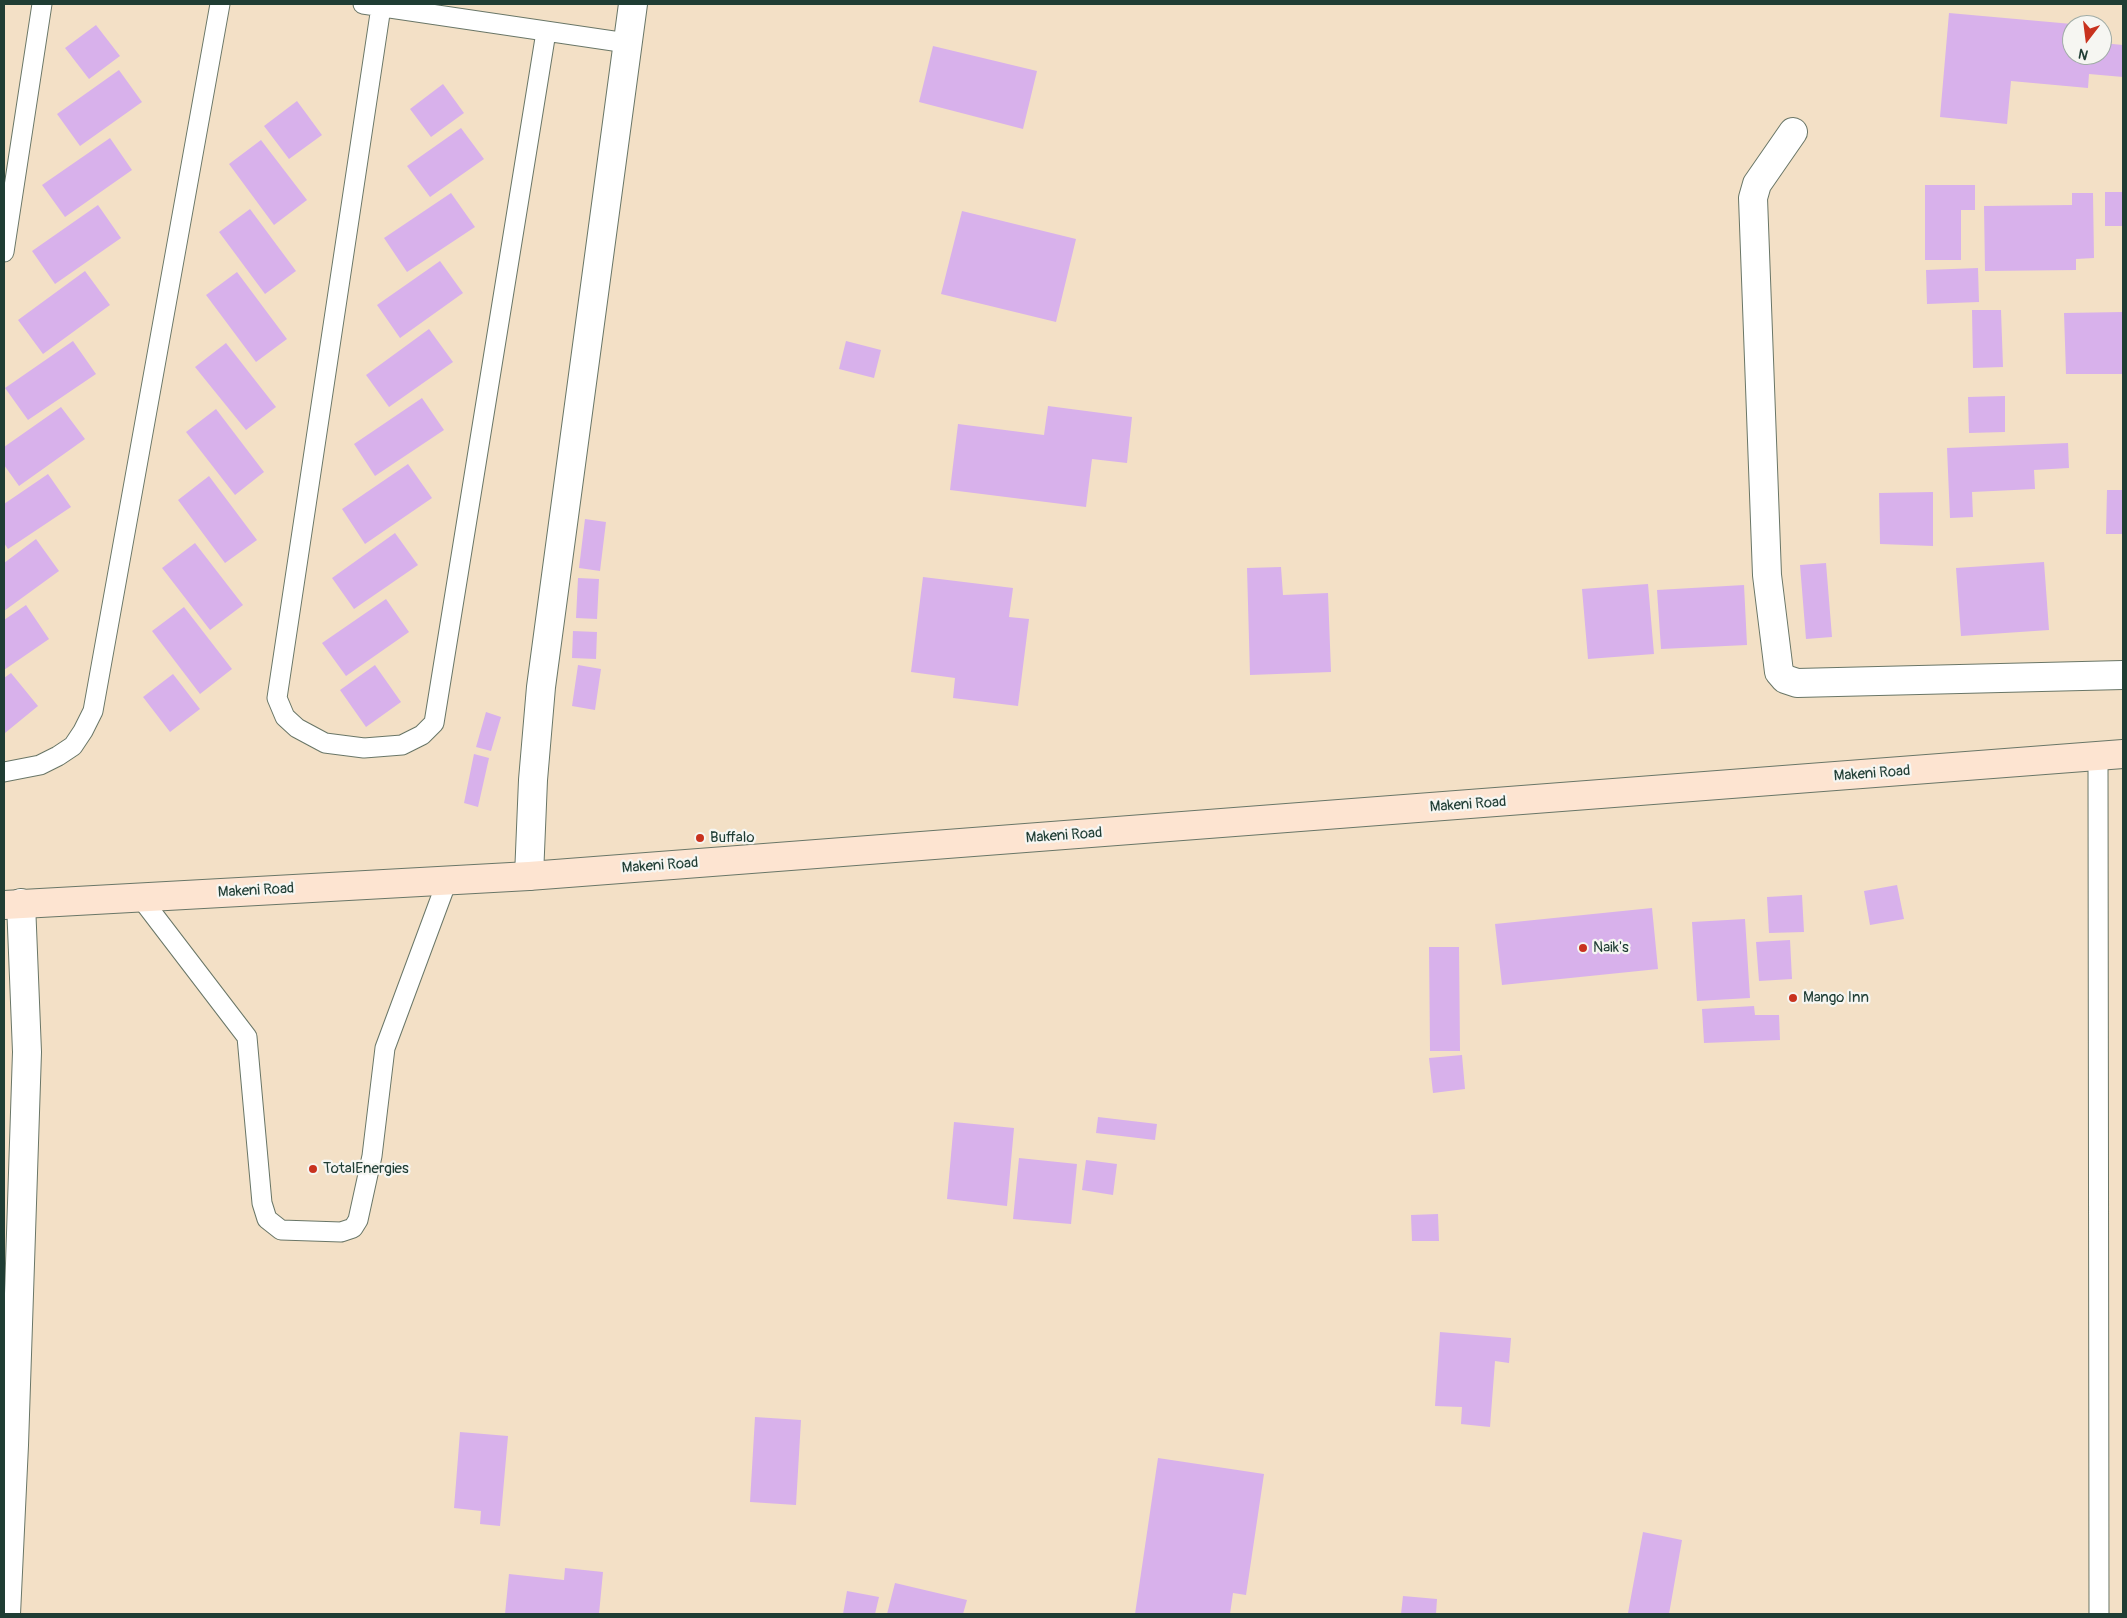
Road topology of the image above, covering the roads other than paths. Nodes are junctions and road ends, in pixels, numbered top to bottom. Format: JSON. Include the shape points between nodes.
{"nodes":[{"id":1,"x":42,"y":4,"type":"edge"},
{"id":2,"x":220,"y":4,"type":"edge"},
{"id":3,"x":633,"y":4,"type":"edge"},
{"id":4,"x":372,"y":5,"type":"edge"},
{"id":5,"x":546,"y":32,"type":"junction"},
{"id":6,"x":627,"y":43,"type":"junction"},
{"id":7,"x":1792,"y":132,"type":"dead end"},
{"id":8,"x":4,"y":252,"type":"edge"},
{"id":9,"x":2123,"y":674,"type":"edge"},
{"id":10,"x":2111,"y":755,"type":"edge"},
{"id":11,"x":4,"y":772,"type":"edge"},
{"id":12,"x":529,"y":876,"type":"junction"},
{"id":13,"x":447,"y":881,"type":"junction"},
{"id":14,"x":140,"y":897,"type":"junction"},
{"id":15,"x":12,"y":904,"type":"edge"},
{"id":16,"x":6,"y":1614,"type":"edge"},
{"id":17,"x":2099,"y":1614,"type":"edge"}],
"edges":[{"from":1,"to":8,"type":"lane"},
{"from":2,"to":11,"type":"lane","via":[[93,711],[73,746],[40,765]]},
{"from":3,"to":6,"type":"street"},
{"from":4,"to":5,"type":"lane"},
{"from":4,"to":5,"type":"lane","via":[[277,698],[285,717],[297,728],[325,743],[364,748],[402,745],[422,735],[434,723]]},
{"from":5,"to":6,"type":"lane"},
{"from":6,"to":12,"type":"street","via":[[542,687]]},
{"from":7,"to":9,"type":"street","via":[[1757,184],[1753,198],[1767,575],[1779,672],[1785,679],[1797,683]]},
{"from":10,"to":12,"type":"main road","name":"Makeni Road"},
{"from":10,"to":17,"type":"lane"},
{"from":12,"to":13,"type":"main road","name":"Makeni Road"},
{"from":13,"to":14,"type":"main road","name":"Makeni Road"},
{"from":13,"to":14,"type":"lane","via":[[385,1048],[372,1156],[358,1220],[353,1228],[341,1232],[281,1230],[267,1220],[262,1203],[247,1037]]},
{"from":14,"to":15,"type":"main road","name":"Makeni Road"},
{"from":15,"to":16,"type":"street","via":[[27,1052]]}]}
